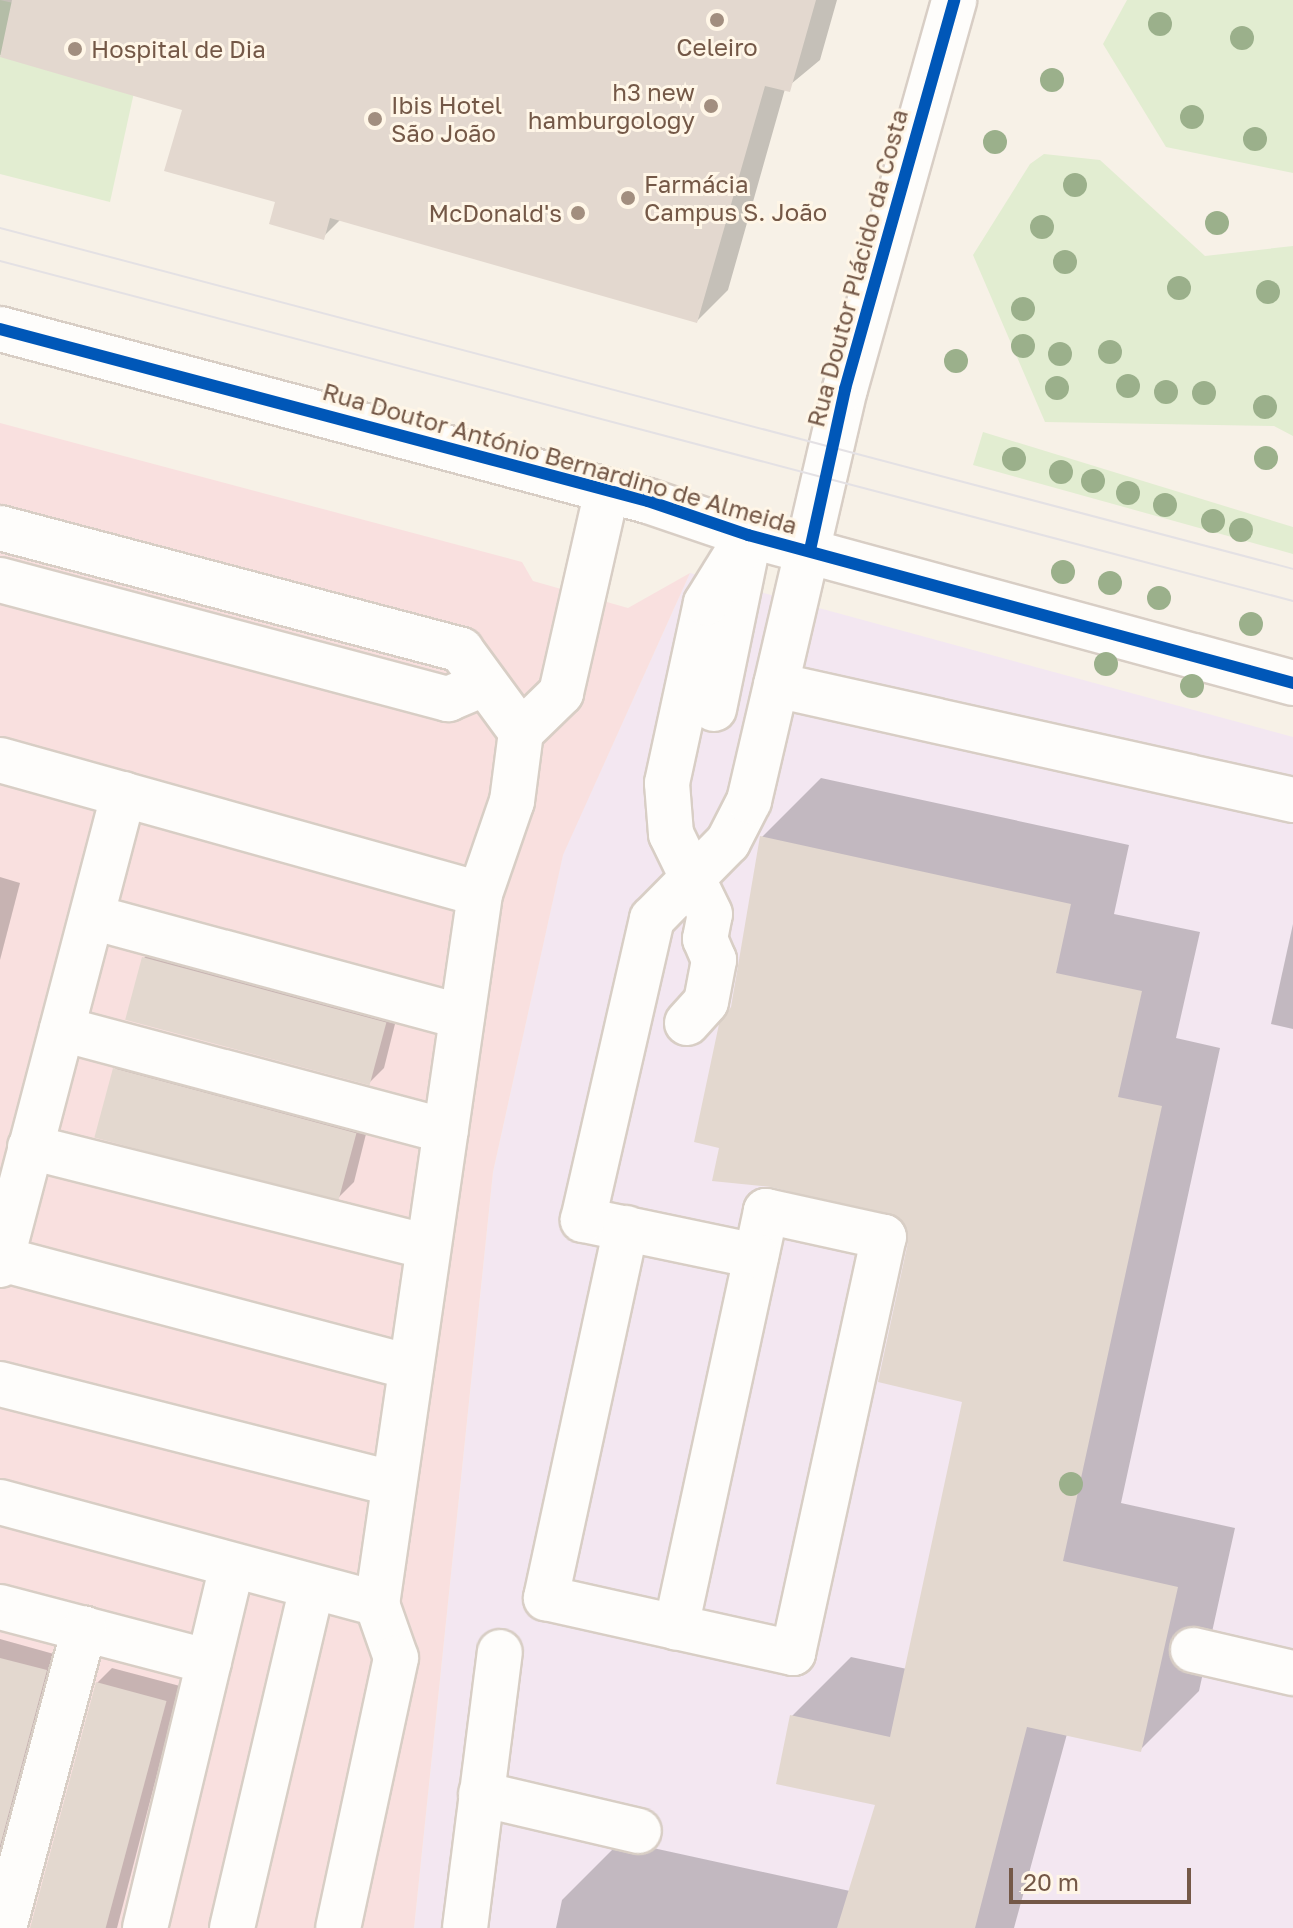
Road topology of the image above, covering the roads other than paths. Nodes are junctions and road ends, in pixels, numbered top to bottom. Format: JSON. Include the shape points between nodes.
{"nodes":[{"id":1,"x":954,"y":0,"type":"edge"},
{"id":2,"x":0,"y":329,"type":"edge"},
{"id":3,"x":607,"y":490,"type":"junction"},
{"id":4,"x":748,"y":535,"type":"junction"},
{"id":5,"x":4,"y":543,"type":"edge"},
{"id":6,"x":810,"y":550,"type":"junction"},
{"id":7,"x":0,"y":580,"type":"edge"},
{"id":8,"x":1293,"y":683,"type":"edge"},
{"id":9,"x":484,"y":684,"type":"junction"},
{"id":10,"x":776,"y":685,"type":"junction"},
{"id":11,"x":521,"y":732,"type":"junction"},
{"id":12,"x":0,"y":760,"type":"edge"},
{"id":13,"x":124,"y":794,"type":"junction"},
{"id":14,"x":1293,"y":800,"type":"edge"},
{"id":15,"x":728,"y":842,"type":"junction"},
{"id":16,"x":691,"y":877,"type":"junction"},
{"id":17,"x":480,"y":894,"type":"junction"},
{"id":18,"x":92,"y":917,"type":"junction"},
{"id":19,"x":462,"y":1017,"type":"junction"},
{"id":20,"x":62,"y":1029,"type":"junction"},
{"id":21,"x":701,"y":1035,"type":"dead end"},
{"id":22,"x":446,"y":1131,"type":"junction"},
{"id":23,"x":30,"y":1147,"type":"junction"},
{"id":24,"x":626,"y":1228,"type":"junction"},
{"id":25,"x":428,"y":1247,"type":"junction"},
{"id":26,"x":756,"y":1256,"type":"junction"},
{"id":27,"x":1,"y":1262,"type":"edge"},
{"id":28,"x":411,"y":1367,"type":"junction"},
{"id":29,"x":0,"y":1384,"type":"edge"},
{"id":30,"x":394,"y":1484,"type":"junction"},
{"id":31,"x":0,"y":1502,"type":"edge"},
{"id":32,"x":232,"y":1566,"type":"junction"},
{"id":33,"x":312,"y":1587,"type":"junction"},
{"id":34,"x":377,"y":1604,"type":"junction"},
{"id":35,"x":0,"y":1607,"type":"edge"},
{"id":36,"x":676,"y":1627,"type":"junction"},
{"id":37,"x":84,"y":1629,"type":"junction"},
{"id":38,"x":1193,"y":1650,"type":"dead end"},
{"id":39,"x":500,"y":1652,"type":"dead end"},
{"id":40,"x":209,"y":1662,"type":"junction"},
{"id":41,"x":1293,"y":1673,"type":"edge"},
{"id":42,"x":481,"y":1794,"type":"junction"},
{"id":43,"x":639,"y":1831,"type":"dead end"},
{"id":44,"x":4,"y":1928,"type":"edge"},
{"id":45,"x":145,"y":1928,"type":"edge"},
{"id":46,"x":232,"y":1928,"type":"edge"},
{"id":47,"x":338,"y":1928,"type":"edge"},
{"id":48,"x":465,"y":1928,"type":"edge"}],
"edges":[{"from":1,"to":6,"type":"street","name":"Rua Doutor Plácido da Costa","via":[[845,389]]},
{"from":2,"to":3,"type":"street","name":"Rua Doutor António Bernardino de Almeida"},
{"from":3,"to":4,"type":"street","name":"Rua Doutor António Bernardino de Almeida"},
{"from":3,"to":11,"type":"street","via":[[575,608],[579,638],[561,693]]},
{"from":4,"to":6,"type":"street","name":"Rua Doutor António Bernardino de Almeida"},
{"from":4,"to":16,"type":"street","via":[[706,603],[667,783],[671,834]]},
{"from":5,"to":9,"type":"street","via":[[461,650]]},
{"from":6,"to":8,"type":"street","name":"Rua Doutor António Bernardino de Almeida"},
{"from":6,"to":10,"type":"street","name":"Rua Doutor Plácido da Costa"},
{"from":6,"to":15,"type":"street","via":[[761,615],[724,796]]},
{"from":7,"to":9,"type":"street","via":[[448,699]]},
{"from":9,"to":11,"type":"street"},
{"from":10,"to":14,"type":"street"},
{"from":10,"to":15,"type":"street","name":"Rua Doutor Plácido da Costa","via":[[749,801]]},
{"from":11,"to":17,"type":"street","via":[[512,801]]},
{"from":12,"to":13,"type":"street"},
{"from":13,"to":17,"type":"street"},
{"from":13,"to":18,"type":"street"},
{"from":15,"to":16,"type":"street","name":"Rua Doutor Plácido da Costa"},
{"from":16,"to":21,"type":"street","via":[[710,914],[705,939],[714,960]]},
{"from":16,"to":24,"type":"street","name":"Rua Doutor Plácido da Costa","via":[[652,919],[583,1220]]},
{"from":17,"to":19,"type":"street"},
{"from":18,"to":19,"type":"street"},
{"from":18,"to":20,"type":"street"},
{"from":19,"to":22,"type":"street"},
{"from":20,"to":22,"type":"street"},
{"from":20,"to":23,"type":"street"},
{"from":22,"to":25,"type":"street"},
{"from":23,"to":25,"type":"street"},
{"from":23,"to":27,"type":"street"},
{"from":24,"to":26,"type":"street"},
{"from":24,"to":36,"type":"street","via":[[546,1598]]},
{"from":25,"to":28,"type":"street"},
{"from":26,"to":36,"type":"street"},
{"from":26,"to":36,"type":"street","via":[[766,1211],[884,1237],[793,1653]]},
{"from":27,"to":28,"type":"street"},
{"from":28,"to":30,"type":"street"},
{"from":29,"to":30,"type":"street"},
{"from":30,"to":34,"type":"street"},
{"from":31,"to":32,"type":"street"},
{"from":32,"to":33,"type":"street"},
{"from":32,"to":40,"type":"street"},
{"from":33,"to":34,"type":"street"},
{"from":33,"to":46,"type":"street"},
{"from":34,"to":47,"type":"street","via":[[396,1658]]},
{"from":35,"to":37,"type":"street"},
{"from":37,"to":40,"type":"street"},
{"from":37,"to":44,"type":"street"},
{"from":38,"to":41,"type":"street"},
{"from":39,"to":42,"type":"street"},
{"from":40,"to":45,"type":"street"},
{"from":42,"to":43,"type":"street"},
{"from":42,"to":48,"type":"street"}]}
